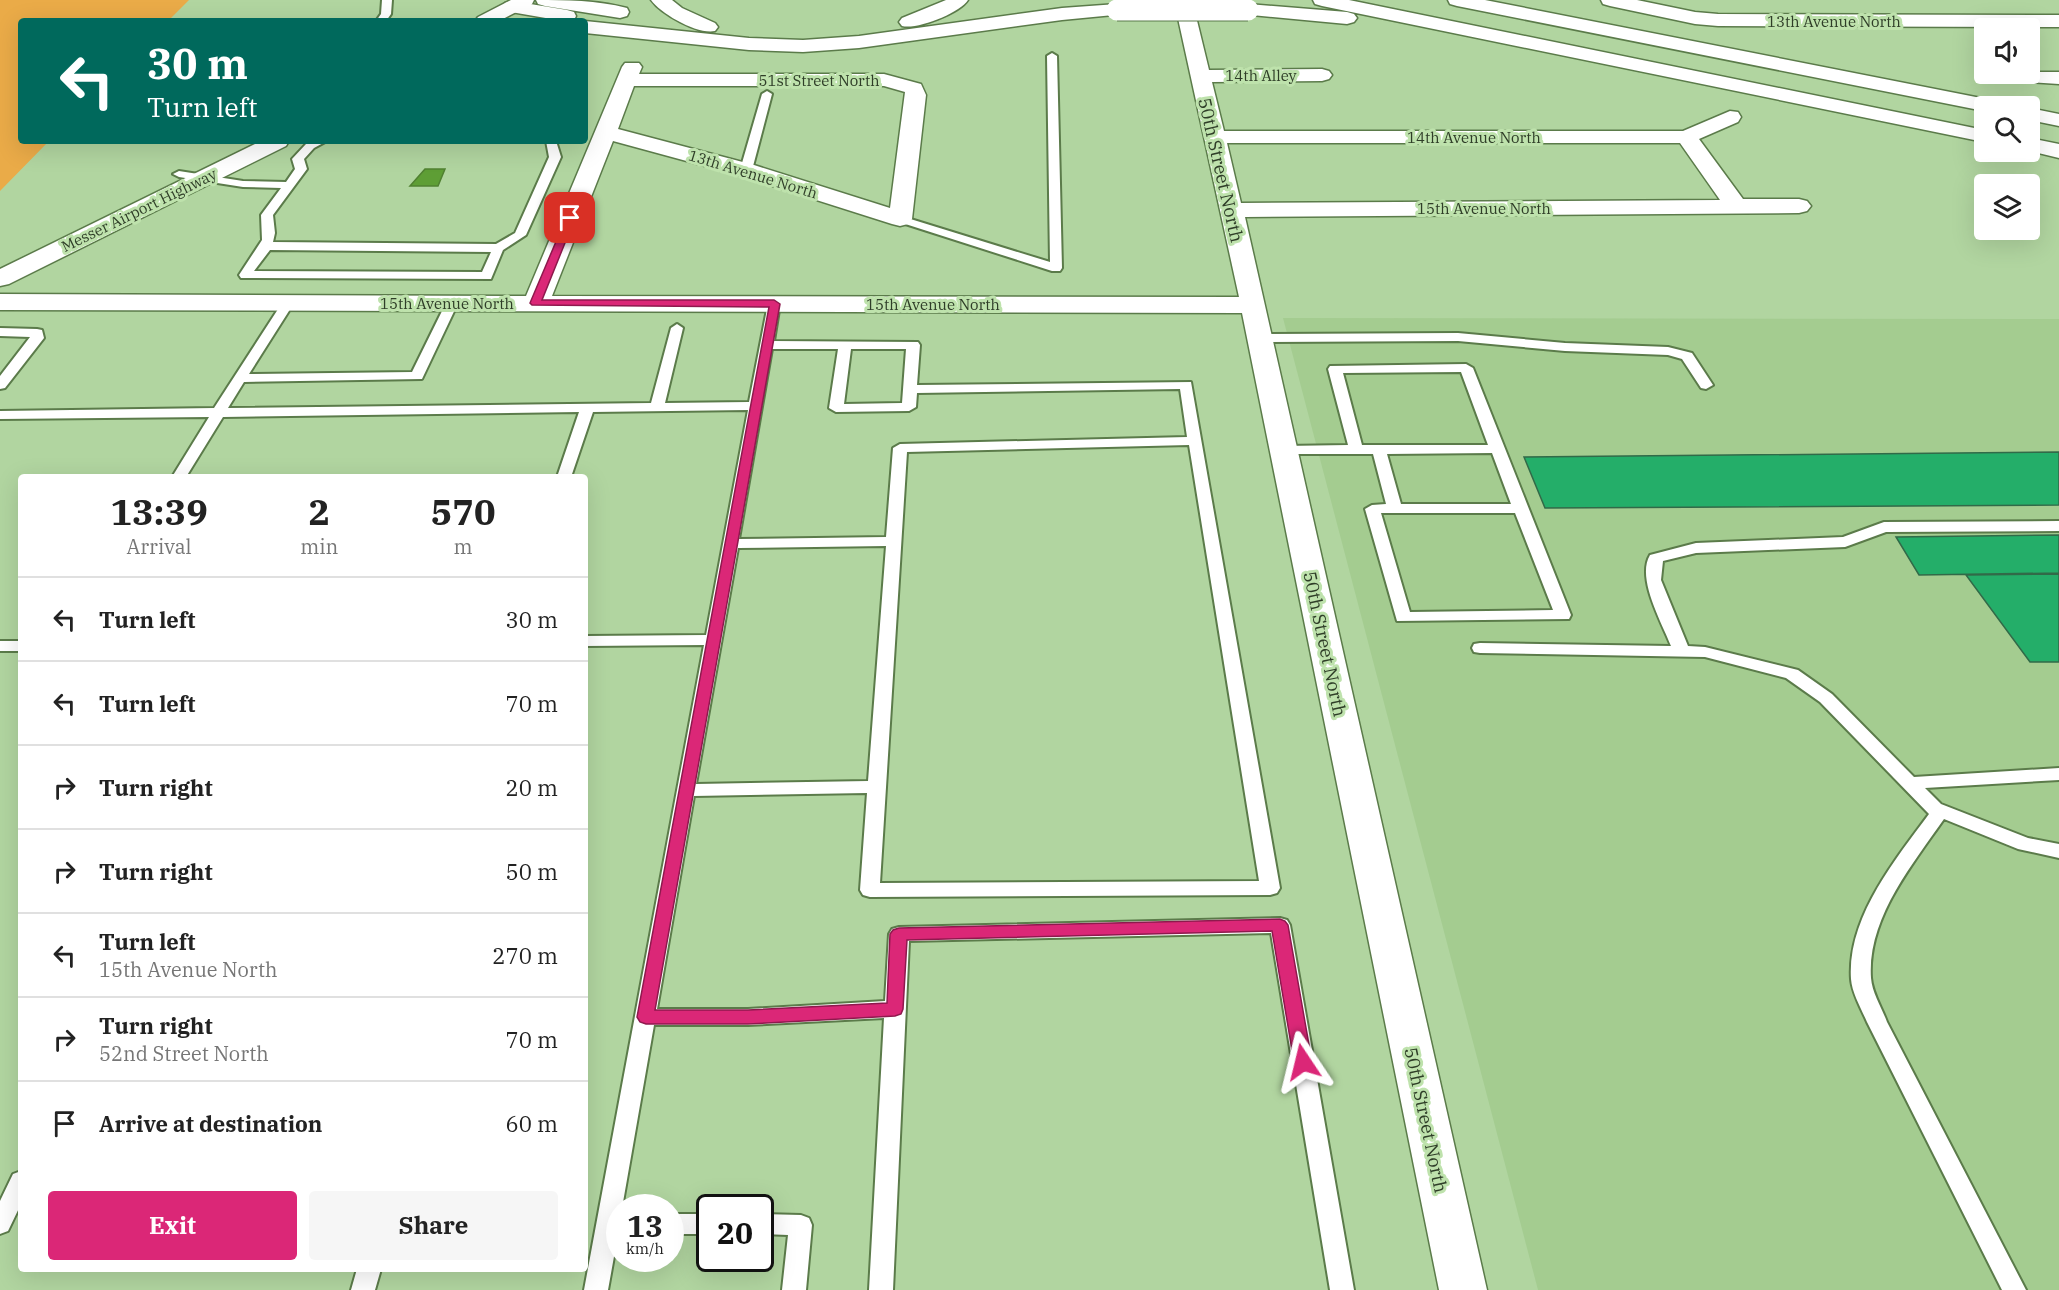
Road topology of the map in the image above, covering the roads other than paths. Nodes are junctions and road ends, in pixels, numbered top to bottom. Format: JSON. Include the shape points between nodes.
{"nodes":[{"id":1,"x":387,"y":0,"type":"edge"},
{"id":2,"x":660,"y":0,"type":"edge"},
{"id":3,"x":959,"y":0,"type":"edge"},
{"id":4,"x":1183,"y":0,"type":"edge"},
{"id":5,"x":1322,"y":0,"type":"edge"},
{"id":6,"x":1457,"y":0,"type":"edge"},
{"id":7,"x":1476,"y":0,"type":"edge"},
{"id":8,"x":1610,"y":0,"type":"edge"},
{"id":9,"x":532,"y":6,"type":"edge"},
{"id":10,"x":384,"y":18,"type":"edge"},
{"id":11,"x":494,"y":18,"type":"edge"},
{"id":12,"x":2059,"y":21,"type":"edge"},
{"id":13,"x":1568,"y":22,"type":"junction"},
{"id":14,"x":588,"y":27,"type":"edge"},
{"id":15,"x":708,"y":27,"type":"junction"},
{"id":16,"x":1502,"y":38,"type":"junction"},
{"id":17,"x":749,"y":44,"type":"junction"},
{"id":18,"x":1052,"y":56,"type":"dead end"},
{"id":19,"x":1322,"y":75,"type":"dead end"},
{"id":20,"x":1199,"y":76,"type":"junction"},
{"id":21,"x":2040,"y":78,"type":"edge"},
{"id":22,"x":2059,"y":78,"type":"edge"},
{"id":23,"x":767,"y":94,"type":"dead end"},
{"id":24,"x":1974,"y":103,"type":"edge"},
{"id":25,"x":2040,"y":116,"type":"edge"},
{"id":26,"x":1730,"y":117,"type":"dead end"},
{"id":27,"x":2059,"y":120,"type":"edge"},
{"id":28,"x":605,"y":132,"type":"junction"},
{"id":29,"x":1974,"y":134,"type":"edge"},
{"id":30,"x":1213,"y":137,"type":"junction"},
{"id":31,"x":1686,"y":137,"type":"junction"},
{"id":32,"x":239,"y":144,"type":"edge"},
{"id":33,"x":272,"y":144,"type":"edge"},
{"id":34,"x":315,"y":144,"type":"edge"},
{"id":35,"x":552,"y":144,"type":"edge"},
{"id":36,"x":2040,"y":147,"type":"edge"},
{"id":37,"x":2059,"y":151,"type":"edge"},
{"id":38,"x":746,"y":170,"type":"junction"},
{"id":39,"x":179,"y":174,"type":"junction"},
{"id":40,"x":204,"y":178,"type":"junction"},
{"id":41,"x":289,"y":185,"type":"junction"},
{"id":42,"x":1736,"y":206,"type":"junction"},
{"id":43,"x":1799,"y":206,"type":"dead end"},
{"id":44,"x":1231,"y":210,"type":"junction"},
{"id":45,"x":900,"y":219,"type":"junction"},
{"id":46,"x":266,"y":246,"type":"junction"},
{"id":47,"x":498,"y":248,"type":"junction"},
{"id":48,"x":0,"y":264,"type":"edge"},
{"id":49,"x":0,"y":279,"type":"edge"},
{"id":50,"x":0,"y":302,"type":"edge"},
{"id":51,"x":288,"y":303,"type":"junction"},
{"id":52,"x":452,"y":303,"type":"junction"},
{"id":53,"x":536,"y":303,"type":"junction"},
{"id":54,"x":774,"y":304,"type":"junction"},
{"id":55,"x":1257,"y":321,"type":"junction"},
{"id":56,"x":676,"y":328,"type":"dead end"},
{"id":57,"x":0,"y":332,"type":"edge"},
{"id":58,"x":767,"y":345,"type":"junction"},
{"id":59,"x":845,"y":345,"type":"junction"},
{"id":60,"x":240,"y":378,"type":"junction"},
{"id":61,"x":0,"y":385,"type":"edge"},
{"id":62,"x":1707,"y":385,"type":"dead end"},
{"id":63,"x":911,"y":389,"type":"junction"},
{"id":64,"x":756,"y":406,"type":"junction"},
{"id":65,"x":657,"y":407,"type":"junction"},
{"id":66,"x":587,"y":408,"type":"junction"},
{"id":67,"x":218,"y":413,"type":"junction"},
{"id":68,"x":0,"y":416,"type":"edge"},
{"id":69,"x":1195,"y":441,"type":"junction"},
{"id":70,"x":1356,"y":449,"type":"junction"},
{"id":71,"x":1378,"y":449,"type":"junction"},
{"id":72,"x":1497,"y":449,"type":"junction"},
{"id":73,"x":1284,"y":450,"type":"junction"},
{"id":74,"x":181,"y":474,"type":"edge"},
{"id":75,"x":565,"y":474,"type":"edge"},
{"id":76,"x":1520,"y":508,"type":"junction"},
{"id":77,"x":1395,"y":509,"type":"junction"},
{"id":78,"x":2059,"y":526,"type":"edge"},
{"id":79,"x":894,"y":541,"type":"junction"},
{"id":80,"x":731,"y":544,"type":"junction"},
{"id":81,"x":714,"y":640,"type":"junction"},
{"id":82,"x":588,"y":641,"type":"edge"},
{"id":83,"x":0,"y":646,"type":"edge"},
{"id":84,"x":18,"y":646,"type":"edge"},
{"id":85,"x":1480,"y":648,"type":"dead end"},
{"id":86,"x":1682,"y":652,"type":"junction"},
{"id":87,"x":2059,"y":774,"type":"edge"},
{"id":88,"x":1910,"y":783,"type":"junction"},
{"id":89,"x":877,"y":787,"type":"junction"},
{"id":90,"x":686,"y":790,"type":"junction"},
{"id":91,"x":1940,"y":811,"type":"junction"},
{"id":92,"x":2059,"y":851,"type":"edge"},
{"id":93,"x":895,"y":1009,"type":"junction"},
{"id":94,"x":646,"y":1017,"type":"junction"},
{"id":95,"x":18,"y":1187,"type":"edge"},
{"id":96,"x":619,"y":1194,"type":"edge"},
{"id":97,"x":0,"y":1224,"type":"edge"},
{"id":98,"x":774,"y":1224,"type":"edge"},
{"id":99,"x":606,"y":1253,"type":"edge"},
{"id":100,"x":368,"y":1272,"type":"edge"},
{"id":101,"x":363,"y":1290,"type":"edge"},
{"id":102,"x":596,"y":1290,"type":"edge"},
{"id":103,"x":794,"y":1290,"type":"edge"},
{"id":104,"x":881,"y":1290,"type":"edge"},
{"id":105,"x":1342,"y":1290,"type":"edge"},
{"id":106,"x":1463,"y":1290,"type":"edge"},
{"id":107,"x":2014,"y":1290,"type":"edge"}],
"edges":[{"from":1,"to":10,"type":"lane"},
{"from":2,"to":15,"type":"main road","via":[[675,12]]},
{"from":3,"to":15,"type":"main road","via":[[921,19],[858,33],[783,35]]},
{"from":4,"to":20,"type":"main road","name":"50th Street North"},
{"from":5,"to":16,"type":"main road"},
{"from":6,"to":13,"type":"main road"},
{"from":7,"to":13,"type":"main road"},
{"from":8,"to":12,"type":"main road","name":"13th Avenue North","via":[[1718,20]]},
{"from":9,"to":11,"type":"main road"},
{"from":9,"to":15,"type":"main road"},
{"from":9,"to":17,"type":"main road"},
{"from":13,"to":24,"type":"main road"},
{"from":14,"to":17,"type":"main road"},
{"from":16,"to":17,"type":"main road","bridge":true,"via":[[1392,22],[1248,10],[1117,10],[859,42]]},
{"from":16,"to":29,"type":"main road"},
{"from":18,"to":45,"type":"lane","via":[[1056,268]]},
{"from":19,"to":20,"type":"main road","name":"14th Alley"},
{"from":20,"to":30,"type":"main road","name":"50th Street North"},
{"from":21,"to":22,"type":"main road"},
{"from":23,"to":38,"type":"lane"},
{"from":25,"to":27,"type":"main road"},
{"from":26,"to":31,"type":"main road","name":"14th Avenue North"},
{"from":28,"to":38,"type":"main road","name":"13th Avenue North"},
{"from":28,"to":45,"type":"main road","name":"51st Street North","via":[[630,73],[902,83],[914,88],[916,95]]},
{"from":28,"to":53,"type":"main road"},
{"from":30,"to":31,"type":"main road","name":"14th Avenue North"},
{"from":30,"to":44,"type":"main road","name":"50th Street North"},
{"from":31,"to":42,"type":"main road"},
{"from":32,"to":39,"type":"main road","name":"Messer Airport Highway"},
{"from":33,"to":40,"type":"main road","name":"Messer Airport Highway"},
{"from":34,"to":41,"type":"lane","via":[[298,159],[302,169]]},
{"from":35,"to":47,"type":"lane","via":[[555,157],[520,235]]},
{"from":36,"to":37,"type":"main road"},
{"from":38,"to":45,"type":"main road","name":"13th Avenue North"},
{"from":39,"to":40,"type":"lane"},
{"from":39,"to":48,"type":"main road","name":"Messer Airport Highway"},
{"from":40,"to":41,"type":"lane"},
{"from":40,"to":49,"type":"main road","name":"Messer Airport Highway"},
{"from":41,"to":46,"type":"lane","via":[[267,214],[271,229]]},
{"from":42,"to":43,"type":"main road","name":"15th Avenue North"},
{"from":42,"to":44,"type":"main road","name":"15th Avenue North"},
{"from":44,"to":55,"type":"main road","name":"50th Street North"},
{"from":46,"to":47,"type":"lane"},
{"from":46,"to":47,"type":"lane","via":[[245,275],[487,276]]},
{"from":50,"to":51,"type":"main road","name":"15th Avenue North"},
{"from":51,"to":52,"type":"main road","name":"15th Avenue North"},
{"from":51,"to":60,"type":"lane"},
{"from":52,"to":53,"type":"main road","name":"15th Avenue North"},
{"from":52,"to":60,"type":"lane","via":[[417,376]]},
{"from":53,"to":54,"type":"main road","name":"15th Avenue North"},
{"from":54,"to":55,"type":"main road","name":"15th Avenue North"},
{"from":54,"to":58,"type":"lane"},
{"from":55,"to":62,"type":"lane","via":[[1565,347],[1668,351],[1687,356]]},
{"from":55,"to":73,"type":"main road","name":"50th Street North"},
{"from":56,"to":65,"type":"lane"},
{"from":57,"to":61,"type":"lane","via":[[37,333],[37,338]]},
{"from":58,"to":59,"type":"lane"},
{"from":58,"to":64,"type":"lane"},
{"from":59,"to":63,"type":"lane","via":[[914,345]]},
{"from":59,"to":63,"type":"lane","via":[[836,408],[909,407]]},
{"from":60,"to":67,"type":"lane"},
{"from":63,"to":69,"type":"lane","via":[[1186,385]]},
{"from":64,"to":65,"type":"lane"},
{"from":64,"to":80,"type":"lane"},
{"from":65,"to":66,"type":"lane"},
{"from":66,"to":67,"type":"lane"},
{"from":66,"to":75,"type":"lane"},
{"from":67,"to":68,"type":"lane"},
{"from":67,"to":74,"type":"lane"},
{"from":69,"to":79,"type":"lane","via":[[900,447]]},
{"from":69,"to":89,"type":"lane","via":[[1270,888],[870,890]]},
{"from":70,"to":71,"type":"lane"},
{"from":70,"to":72,"type":"lane","via":[[1335,369],[1466,369]]},
{"from":70,"to":73,"type":"lane"},
{"from":71,"to":72,"type":"lane"},
{"from":71,"to":77,"type":"lane"},
{"from":72,"to":76,"type":"lane"},
{"from":73,"to":106,"type":"main road","name":"50th Street North"},
{"from":76,"to":77,"type":"lane"},
{"from":76,"to":77,"type":"lane","via":[[1563,615],[1403,617],[1372,509]]},
{"from":78,"to":86,"type":"lane","via":[[1884,527],[1845,542],[1696,548],[1655,558],[1653,580]]},
{"from":79,"to":80,"type":"lane"},
{"from":79,"to":89,"type":"lane"},
{"from":80,"to":81,"type":"lane"},
{"from":81,"to":82,"type":"lane"},
{"from":81,"to":90,"type":"lane"},
{"from":83,"to":84,"type":"lane"},
{"from":85,"to":86,"type":"lane"},
{"from":86,"to":88,"type":"lane","via":[[1705,652],[1792,674],[1826,698]]},
{"from":87,"to":88,"type":"lane"},
{"from":88,"to":91,"type":"lane"},
{"from":89,"to":90,"type":"lane"},
{"from":90,"to":94,"type":"lane"},
{"from":91,"to":92,"type":"lane","via":[[2025,844]]},
{"from":91,"to":107,"type":"lane","via":[[1888,887],[1863,945],[1861,980],[1877,1022]]},
{"from":93,"to":94,"type":"lane","via":[[748,1017]]},
{"from":93,"to":104,"type":"lane"},
{"from":93,"to":105,"type":"lane","via":[[899,934],[1280,925]]},
{"from":94,"to":96,"type":"lane"},
{"from":95,"to":97,"type":"lane"},
{"from":98,"to":103,"type":"lane","via":[[801,1225]]},
{"from":99,"to":102,"type":"lane"},
{"from":100,"to":101,"type":"lane"}]}
